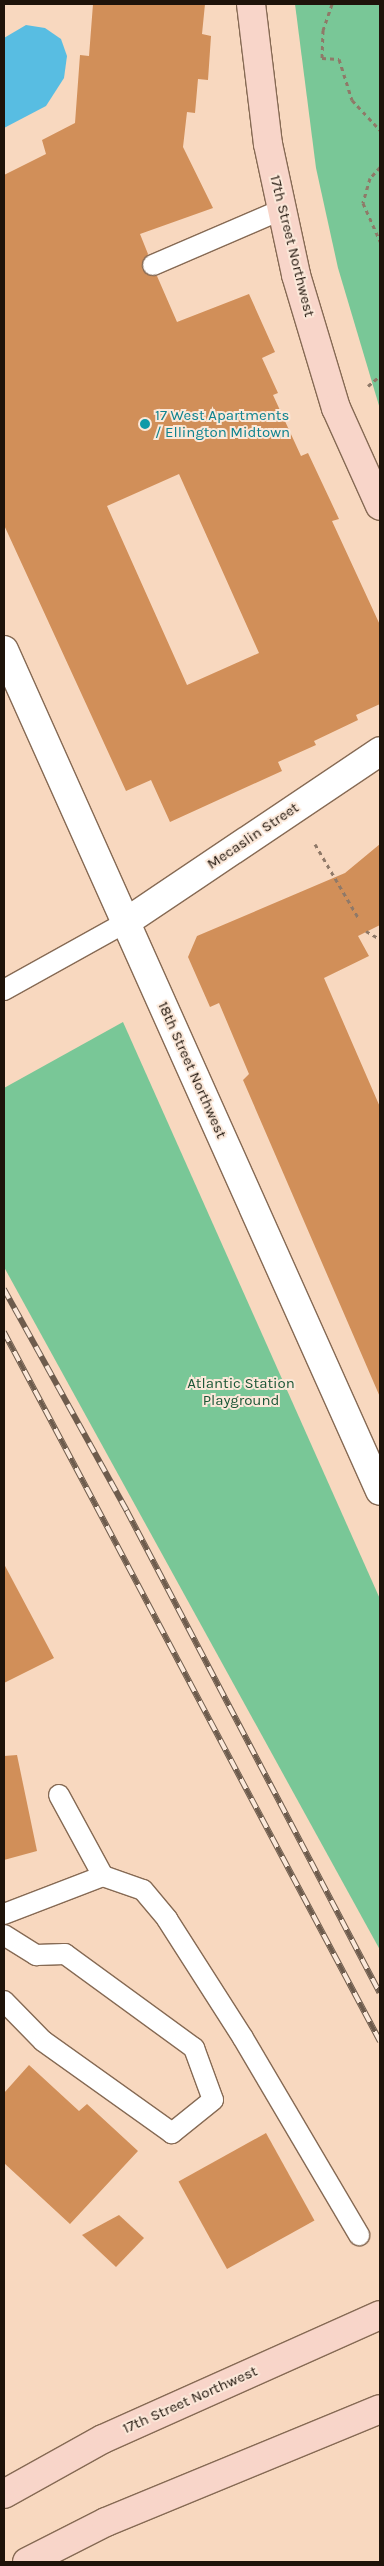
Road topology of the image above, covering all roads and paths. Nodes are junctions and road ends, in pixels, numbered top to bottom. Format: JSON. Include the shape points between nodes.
{"nodes":[{"id":1,"x":251,"y":4,"type":"edge"},
{"id":2,"x":332,"y":4,"type":"edge"},
{"id":3,"x":380,"y":130,"type":"edge"},
{"id":4,"x":380,"y":167,"type":"edge"},
{"id":5,"x":281,"y":210,"type":"junction"},
{"id":6,"x":376,"y":230,"type":"junction"},
{"id":7,"x":380,"y":232,"type":"edge"},
{"id":8,"x":380,"y":241,"type":"edge"},
{"id":9,"x":152,"y":265,"type":"dead end"},
{"id":10,"x":380,"y":376,"type":"edge"},
{"id":11,"x":368,"y":386,"type":"dead end"},
{"id":12,"x":380,"y":506,"type":"edge"},
{"id":13,"x":4,"y":650,"type":"edge"},
{"id":14,"x":380,"y":751,"type":"edge"},
{"id":15,"x":315,"y":844,"type":"dead end"},
{"id":16,"x":359,"y":918,"type":"dead end"},
{"id":17,"x":126,"y":922,"type":"junction"},
{"id":18,"x":366,"y":932,"type":"dead end"},
{"id":19,"x":380,"y":939,"type":"edge"},
{"id":20,"x":4,"y":990,"type":"edge"},
{"id":21,"x":380,"y":1491,"type":"edge"},
{"id":22,"x":59,"y":1795,"type":"dead end"},
{"id":23,"x":103,"y":1876,"type":"junction"},
{"id":24,"x":4,"y":1914,"type":"edge"},
{"id":25,"x":4,"y":1935,"type":"edge"},
{"id":26,"x":4,"y":2001,"type":"edge"},
{"id":27,"x":359,"y":2235,"type":"dead end"},
{"id":28,"x":380,"y":2315,"type":"edge"},
{"id":29,"x":380,"y":2409,"type":"edge"},
{"id":30,"x":4,"y":2494,"type":"edge"},
{"id":31,"x":27,"y":2562,"type":"edge"}],
"edges":[{"from":1,"to":5,"type":"main road","name":"17th Street Northwest","via":[[268,144]]},
{"from":2,"to":3,"type":"path","via":[[322,30],[322,58],[339,59],[352,100]]},
{"from":4,"to":6,"type":"path","via":[[370,178],[363,203]]},
{"from":5,"to":9,"type":"lane"},
{"from":5,"to":12,"type":"main road","name":"17th Street Northwest","via":[[296,275],[336,408]]},
{"from":6,"to":7,"type":"path"},
{"from":6,"to":8,"type":"path"},
{"from":10,"to":11,"type":"path"},
{"from":13,"to":17,"type":"street","name":"18th Street Northwest"},
{"from":14,"to":17,"type":"street","name":"Mecaslin Street"},
{"from":15,"to":16,"type":"path"},
{"from":17,"to":20,"type":"lane"},
{"from":17,"to":21,"type":"street","name":"18th Street Northwest"},
{"from":18,"to":19,"type":"path"},
{"from":22,"to":23,"type":"lane"},
{"from":23,"to":24,"type":"lane"},
{"from":23,"to":27,"type":"lane","via":[[144,1890],[167,1919],[243,2038]]},
{"from":25,"to":26,"type":"lane","via":[[36,1955],[65,1954],[194,2048],[213,2100],[172,2133],[43,2042]]},
{"from":28,"to":30,"type":"main road","name":"17th Street Northwest","via":[[103,2439]]},
{"from":29,"to":31,"type":"main road","via":[[106,2522]]}]}
